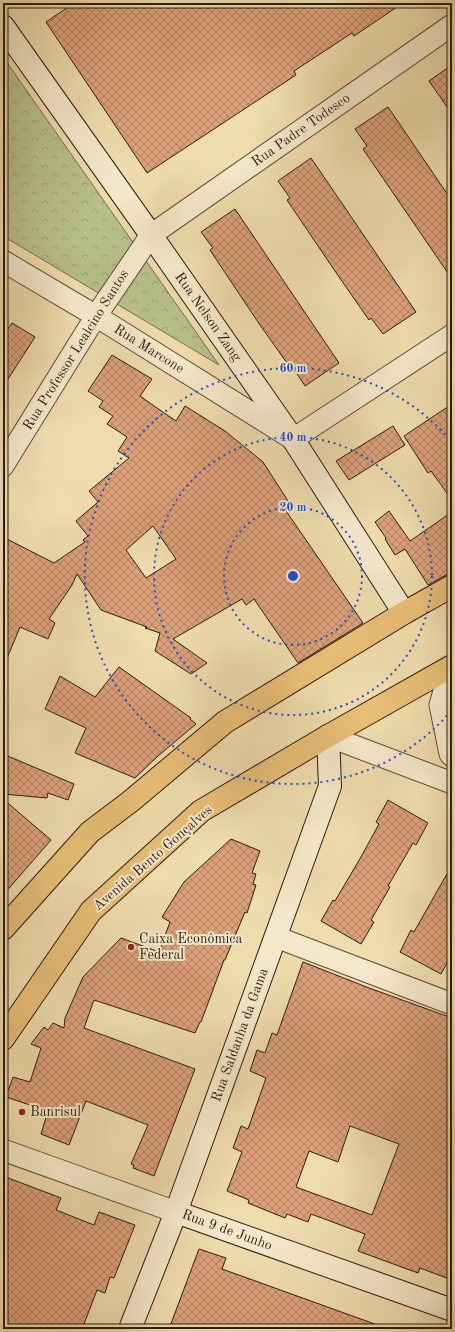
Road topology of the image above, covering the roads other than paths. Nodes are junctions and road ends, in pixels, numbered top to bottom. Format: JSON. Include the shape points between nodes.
{"nodes":[{"id":1,"x":452,"y":25,"type":"edge"},
{"id":2,"x":3,"y":26,"type":"edge"},
{"id":3,"x":151,"y":234,"type":"junction"},
{"id":4,"x":3,"y":261,"type":"edge"},
{"id":5,"x":96,"y":316,"type":"junction"},
{"id":6,"x":452,"y":335,"type":"edge"},
{"id":7,"x":293,"y":439,"type":"junction"},
{"id":8,"x":3,"y":466,"type":"edge"},
{"id":9,"x":452,"y":586,"type":"edge"},
{"id":10,"x":404,"y":613,"type":"junction"},
{"id":11,"x":451,"y":666,"type":"edge"},
{"id":12,"x":328,"y":736,"type":"junction"},
{"id":13,"x":452,"y":756,"type":"edge"},
{"id":14,"x":452,"y":783,"type":"edge"},
{"id":15,"x":3,"y":929,"type":"edge"},
{"id":16,"x":276,"y":937,"type":"junction"},
{"id":17,"x":452,"y":1004,"type":"edge"},
{"id":18,"x":3,"y":1039,"type":"edge"},
{"id":19,"x":3,"y":1150,"type":"edge"},
{"id":20,"x":176,"y":1212,"type":"junction"},
{"id":21,"x":452,"y":1310,"type":"edge"},
{"id":22,"x":130,"y":1329,"type":"edge"}],
"edges":[{"from":1,"to":3,"type":"street","name":"Rua Padre Todesco"},
{"from":2,"to":3,"type":"street","name":"Rua Nelson Zang"},
{"from":3,"to":5,"type":"street","name":"Rua Professor Lealcino Santos"},
{"from":3,"to":7,"type":"street","name":"Rua Nelson Zang"},
{"from":4,"to":5,"type":"street","name":"Rua Marcone"},
{"from":5,"to":7,"type":"street","name":"Rua Marcone"},
{"from":5,"to":8,"type":"street","name":"Rua Professor Lealcino Santos"},
{"from":6,"to":7,"type":"street"},
{"from":7,"to":10,"type":"street","name":"Rua Nelson Zang"},
{"from":9,"to":10,"type":"main road"},
{"from":10,"to":15,"type":"main road","via":[[225,722],[90,832]]},
{"from":11,"to":12,"type":"main road","name":"Avenida Bento Gonçalves"},
{"from":11,"to":13,"type":"street","via":[[440,705]]},
{"from":12,"to":14,"type":"street"},
{"from":12,"to":16,"type":"street","name":"Rua Saldanha da Gama","via":[[330,786]]},
{"from":12,"to":18,"type":"main road","name":"Avenida Bento Gonçalves","via":[[201,811],[91,912]]},
{"from":16,"to":17,"type":"street"},
{"from":16,"to":20,"type":"street","name":"Rua Saldanha da Gama"},
{"from":19,"to":20,"type":"street","name":"Rua 9 de Junho"},
{"from":20,"to":21,"type":"street","name":"Rua 9 de Junho"},
{"from":20,"to":22,"type":"street","name":"Rua Saldanha da Gama"}]}
